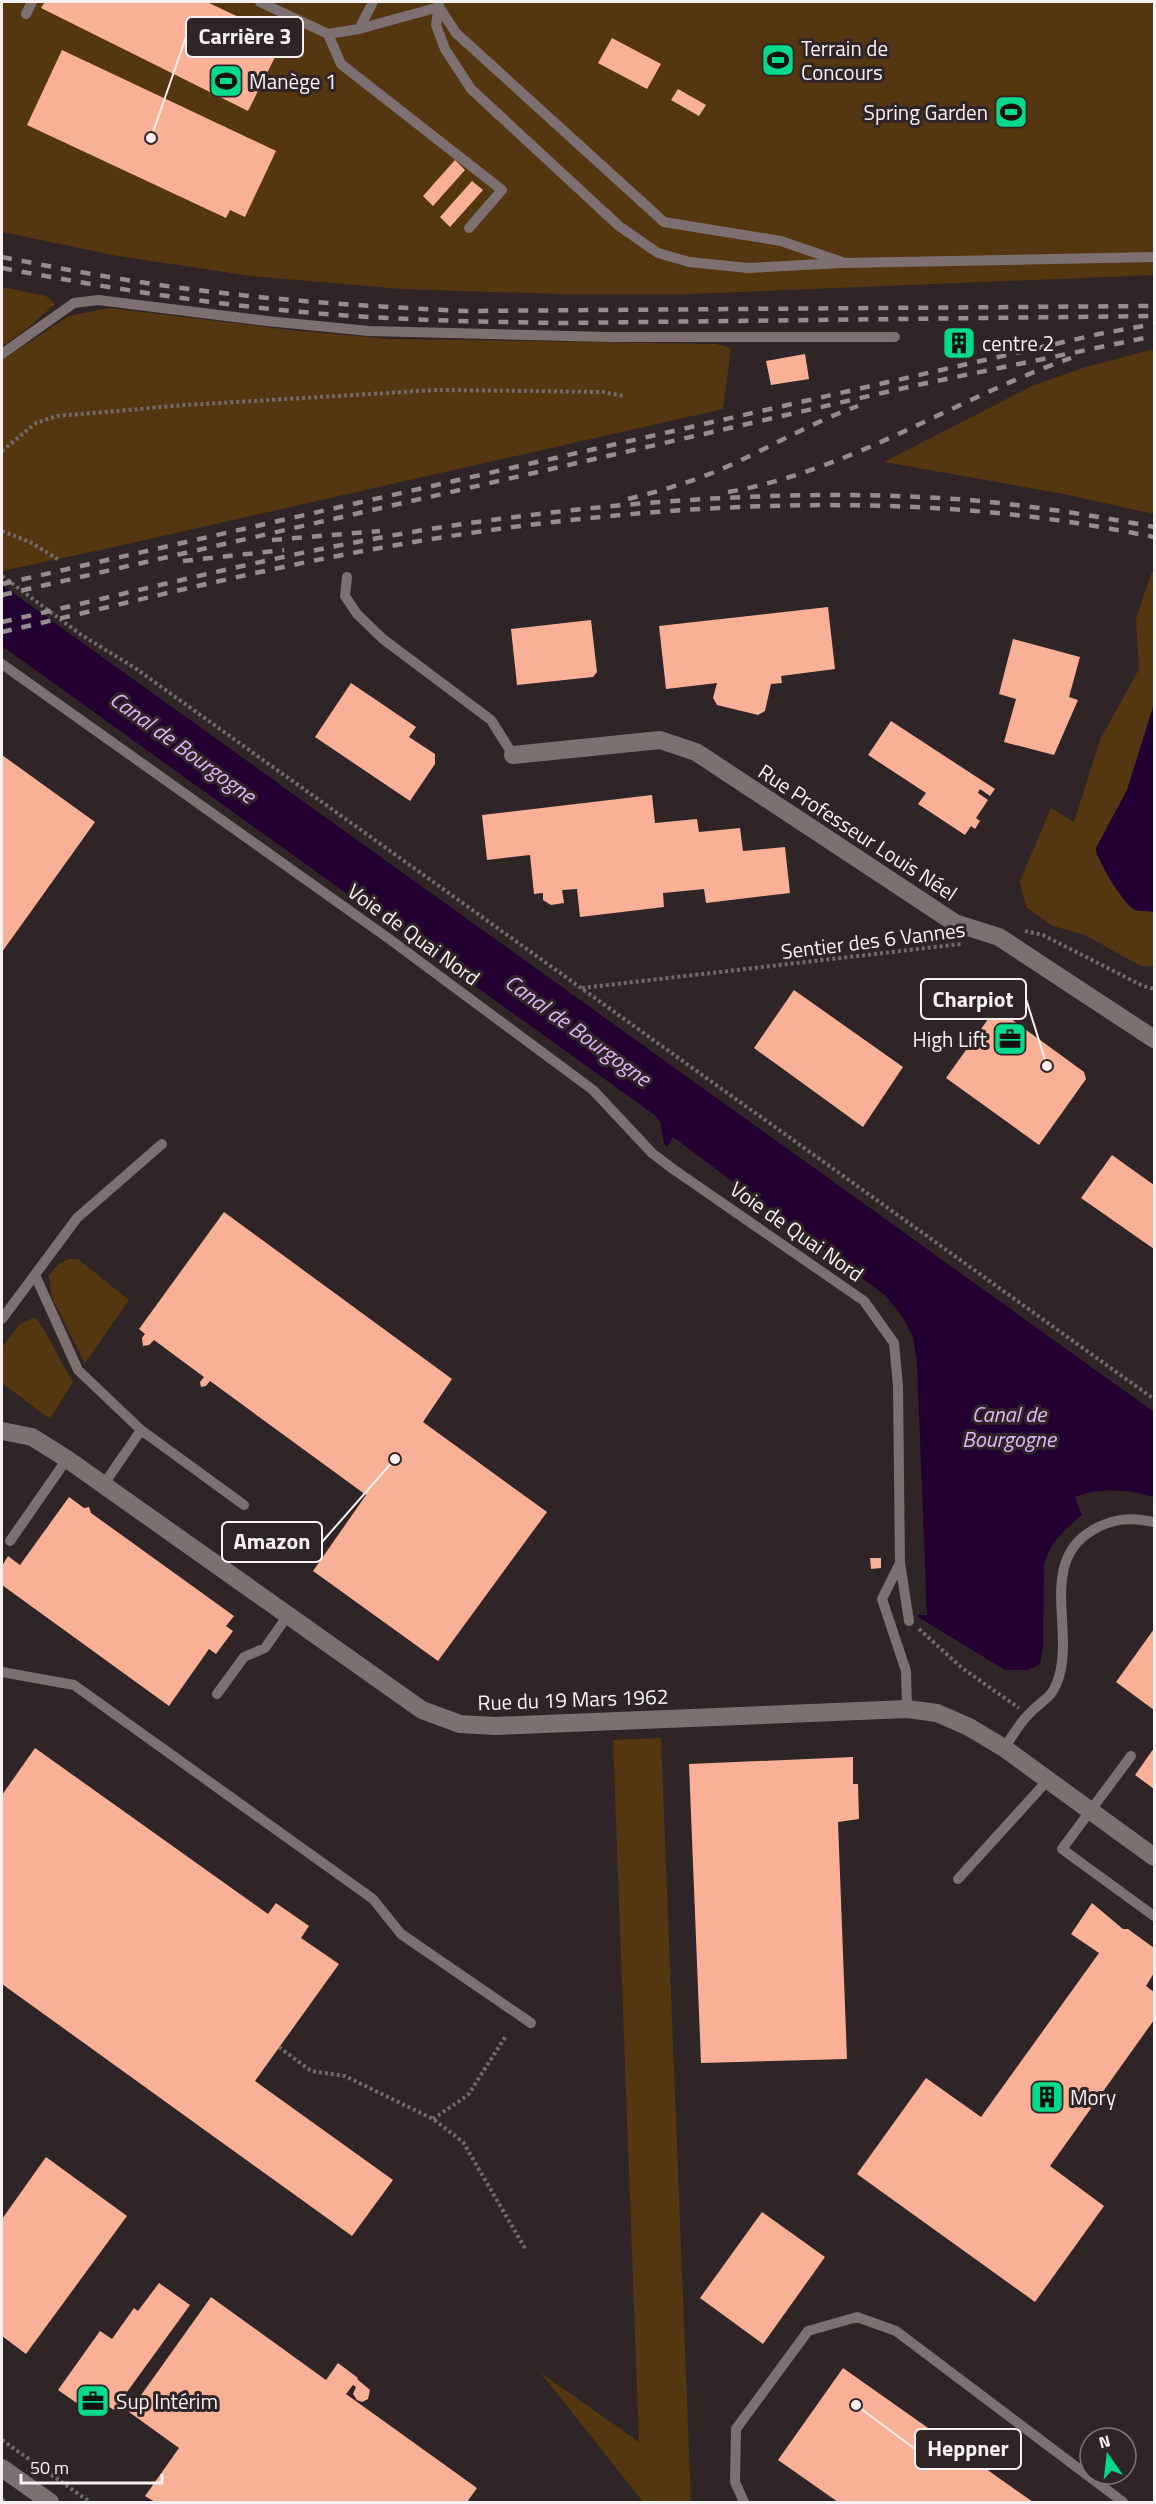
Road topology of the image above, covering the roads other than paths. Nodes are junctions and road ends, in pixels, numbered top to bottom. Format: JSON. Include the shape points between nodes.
{"nodes":[{"id":1,"x":32,"y":2,"type":"edge"},
{"id":2,"x":260,"y":2,"type":"edge"},
{"id":3,"x":373,"y":2,"type":"edge"},
{"id":4,"x":439,"y":4,"type":"edge"},
{"id":5,"x":26,"y":14,"type":"dead end"},
{"id":6,"x":359,"y":29,"type":"junction"},
{"id":7,"x":328,"y":34,"type":"junction"},
{"id":8,"x":468,"y":228,"type":"dead end"},
{"id":9,"x":1155,"y":257,"type":"edge"},
{"id":10,"x":845,"y":263,"type":"junction"},
{"id":11,"x":895,"y":337,"type":"dead end"},
{"id":12,"x":2,"y":354,"type":"edge"},
{"id":13,"x":346,"y":577,"type":"dead end"},
{"id":14,"x":2,"y":664,"type":"edge"},
{"id":15,"x":513,"y":755,"type":"joint"},
{"id":16,"x":1155,"y":1039,"type":"edge"},
{"id":17,"x":162,"y":1144,"type":"dead end"},
{"id":18,"x":34,"y":1275,"type":"junction"},
{"id":19,"x":2,"y":1318,"type":"edge"},
{"id":20,"x":141,"y":1430,"type":"junction"},
{"id":21,"x":2,"y":1431,"type":"edge"},
{"id":22,"x":67,"y":1459,"type":"junction"},
{"id":23,"x":104,"y":1484,"type":"junction"},
{"id":24,"x":244,"y":1504,"type":"dead end"},
{"id":25,"x":1155,"y":1522,"type":"edge"},
{"id":26,"x":10,"y":1541,"type":"dead end"},
{"id":27,"x":900,"y":1563,"type":"junction"},
{"id":28,"x":288,"y":1615,"type":"junction"},
{"id":29,"x":909,"y":1621,"type":"road end"},
{"id":30,"x":2,"y":1672,"type":"edge"},
{"id":31,"x":217,"y":1694,"type":"dead end"},
{"id":32,"x":907,"y":1709,"type":"junction"},
{"id":33,"x":1004,"y":1748,"type":"junction"},
{"id":34,"x":1131,"y":1756,"type":"dead end"},
{"id":35,"x":1048,"y":1780,"type":"junction"},
{"id":36,"x":1090,"y":1811,"type":"junction"},
{"id":37,"x":1155,"y":1857,"type":"edge"},
{"id":38,"x":958,"y":1879,"type":"dead end"},
{"id":39,"x":1155,"y":1916,"type":"edge"},
{"id":40,"x":531,"y":2023,"type":"dead end"},
{"id":41,"x":2,"y":2468,"type":"edge"},
{"id":42,"x":50,"y":2502,"type":"edge"},
{"id":43,"x":744,"y":2502,"type":"edge"},
{"id":44,"x":1123,"y":2502,"type":"edge"}],
"edges":[{"from":1,"to":5,"type":"lane"},
{"from":2,"to":7,"type":"lane"},
{"from":3,"to":6,"type":"lane"},
{"from":4,"to":6,"type":"lane"},
{"from":4,"to":10,"type":"lane","via":[[456,33],[664,222],[781,241]]},
{"from":4,"to":10,"type":"lane","via":[[436,24],[445,49],[471,89],[619,226],[658,252],[689,262],[748,268]]},
{"from":6,"to":7,"type":"lane"},
{"from":7,"to":8,"type":"lane","via":[[341,64],[502,190]]},
{"from":9,"to":10,"type":"lane"},
{"from":11,"to":12,"type":"lane","via":[[609,337],[369,331],[98,300],[74,303]]},
{"from":13,"to":15,"type":"lane","via":[[345,596],[357,614],[383,639],[491,720]]},
{"from":14,"to":27,"type":"lane","name":"Voie de Quai Nord","via":[[462,993],[593,1090],[659,1159],[864,1301],[894,1343]]},
{"from":15,"to":16,"type":"street","name":"Rue Professeur Louis Néel","via":[[660,740],[696,752],[956,923],[999,937]]},
{"from":17,"to":18,"type":"lane","via":[[77,1218]]},
{"from":18,"to":19,"type":"lane"},
{"from":18,"to":20,"type":"lane","via":[[78,1370]]},
{"from":20,"to":23,"type":"lane"},
{"from":20,"to":24,"type":"lane"},
{"from":21,"to":22,"type":"street","name":"Rue du 19 Mars 1962","via":[[32,1437]]},
{"from":22,"to":23,"type":"street","name":"Rue du 19 Mars 1962"},
{"from":22,"to":26,"type":"lane"},
{"from":23,"to":28,"type":"street","name":"Rue du 19 Mars 1962"},
{"from":25,"to":33,"type":"lane","via":[[1136,1518],[1107,1522],[1080,1537],[1065,1560],[1061,1582],[1060,1672],[1050,1697],[1028,1714]]},
{"from":27,"to":29,"type":"lane","name":"Voie de Quai Nord"},
{"from":27,"to":32,"type":"lane","name":"Voie de Quai Nord","via":[[882,1599],[906,1671]]},
{"from":28,"to":31,"type":"lane","via":[[266,1648],[244,1657]]},
{"from":28,"to":32,"type":"street","name":"Rue du 19 Mars 1962","via":[[422,1710],[460,1724],[495,1726]]},
{"from":30,"to":40,"type":"lane","via":[[74,1685],[373,1899],[401,1934]]},
{"from":32,"to":33,"type":"street","name":"Rue du 19 Mars 1962","via":[[937,1713]]},
{"from":33,"to":35,"type":"street","name":"Rue du 19 Mars 1962"},
{"from":34,"to":36,"type":"lane"},
{"from":35,"to":36,"type":"street","name":"Rue du 19 Mars 1962"},
{"from":35,"to":38,"type":"lane"},
{"from":36,"to":37,"type":"street","name":"Rue du 19 Mars 1962"},
{"from":36,"to":39,"type":"lane","via":[[1062,1849]]},
{"from":41,"to":42,"type":"street"},
{"from":43,"to":44,"type":"lane","via":[[735,2482],[736,2429],[808,2331],[857,2318],[896,2331]]}]}
